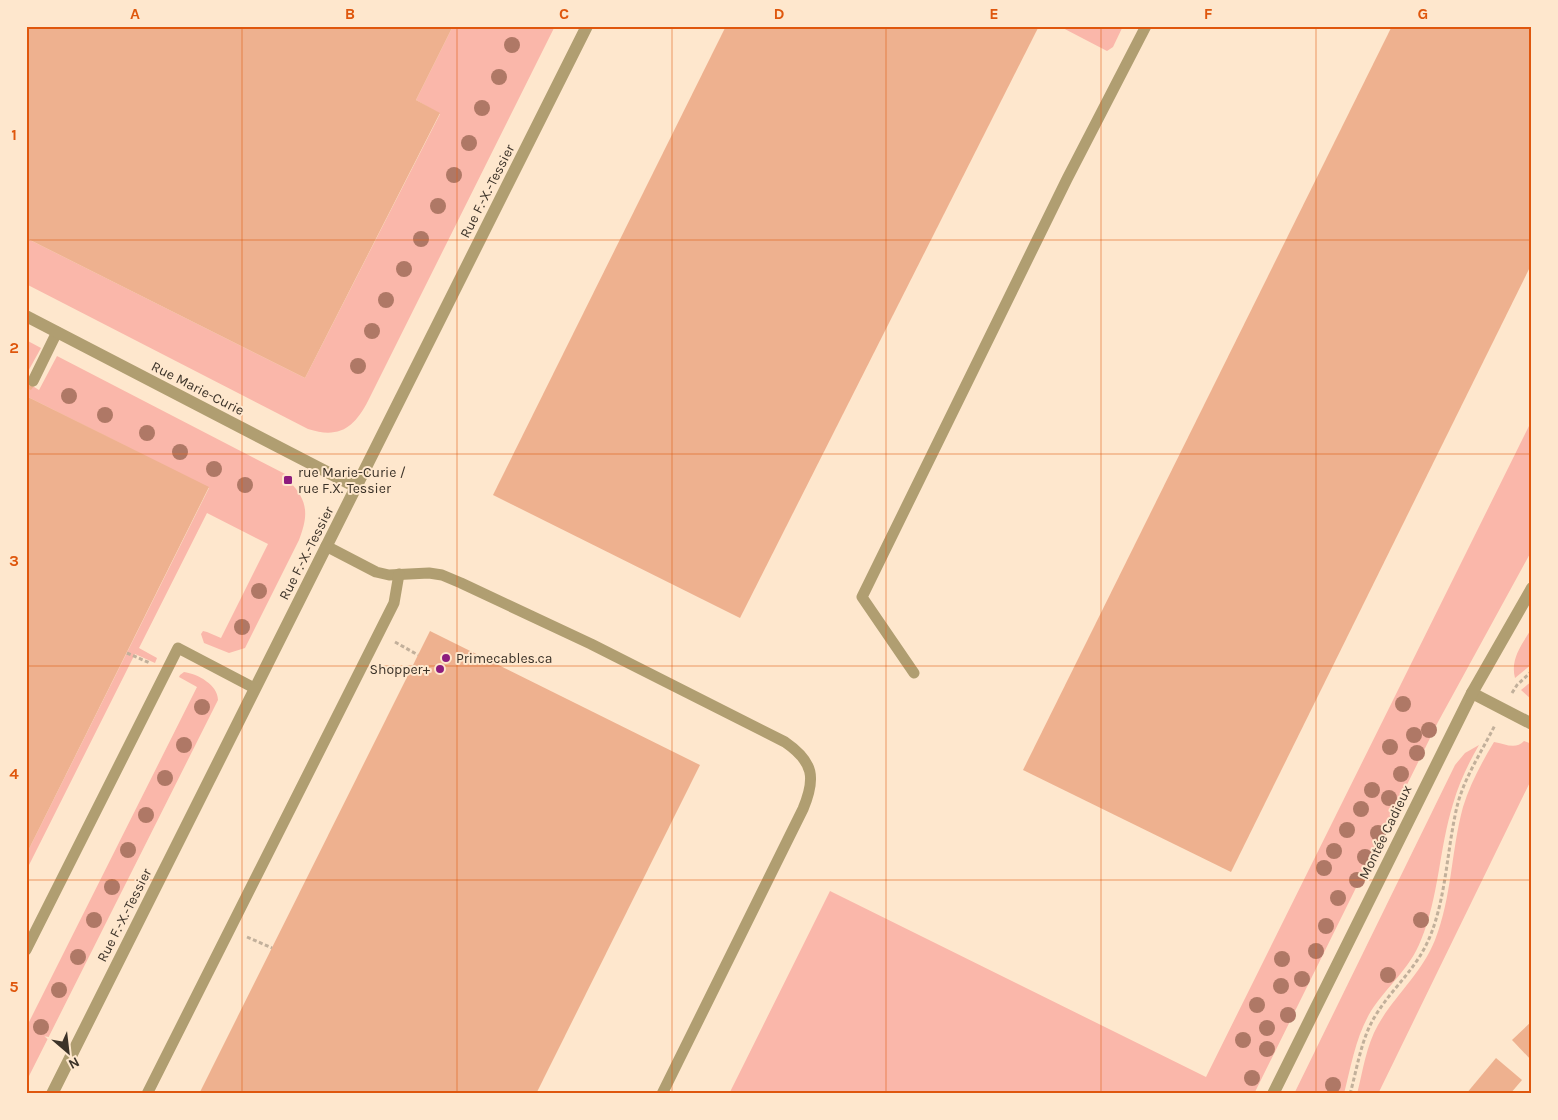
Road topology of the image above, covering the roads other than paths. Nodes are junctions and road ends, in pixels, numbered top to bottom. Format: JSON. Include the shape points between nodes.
{"nodes":[{"id":1,"x":587,"y":26,"type":"edge"},
{"id":2,"x":1146,"y":26,"type":"edge"},
{"id":3,"x":26,"y":316,"type":"edge"},
{"id":4,"x":57,"y":332,"type":"junction"},
{"id":5,"x":33,"y":381,"type":"dead end"},
{"id":6,"x":356,"y":487,"type":"junction"},
{"id":7,"x":326,"y":546,"type":"junction"},
{"id":8,"x":399,"y":574,"type":"junction"},
{"id":9,"x":1532,"y":588,"type":"edge"},
{"id":10,"x":914,"y":672,"type":"dead end"},
{"id":11,"x":254,"y":688,"type":"junction"},
{"id":12,"x":1472,"y":693,"type":"junction"},
{"id":13,"x":1532,"y":724,"type":"edge"},
{"id":14,"x":26,"y":950,"type":"edge"},
{"id":15,"x":52,"y":1094,"type":"edge"},
{"id":16,"x":147,"y":1094,"type":"edge"},
{"id":17,"x":662,"y":1094,"type":"edge"},
{"id":18,"x":1273,"y":1094,"type":"edge"}],
"edges":[{"from":1,"to":6,"type":"street","name":"Rue F.-X.-Tessier"},
{"from":2,"to":10,"type":"lane","via":[[1067,178],[862,597]]},
{"from":3,"to":4,"type":"street","name":"Rue Marie-Curie"},
{"from":4,"to":5,"type":"lane"},
{"from":4,"to":6,"type":"street","name":"Rue Marie-Curie"},
{"from":6,"to":7,"type":"street","name":"Rue F.-X.-Tessier"},
{"from":7,"to":8,"type":"lane","via":[[376,572]]},
{"from":7,"to":11,"type":"street","name":"Rue F.-X.-Tessier"},
{"from":8,"to":16,"type":"lane","via":[[394,603]]},
{"from":8,"to":17,"type":"lane","via":[[429,573],[461,582],[785,742],[806,761],[811,774],[810,792],[804,809]]},
{"from":9,"to":12,"type":"street","name":"Montée Cadieux"},
{"from":11,"to":14,"type":"lane","via":[[178,648]]},
{"from":11,"to":15,"type":"street","name":"Rue F.-X.-Tessier"},
{"from":12,"to":13,"type":"street"},
{"from":12,"to":18,"type":"street","name":"Montée Cadieux"}]}
